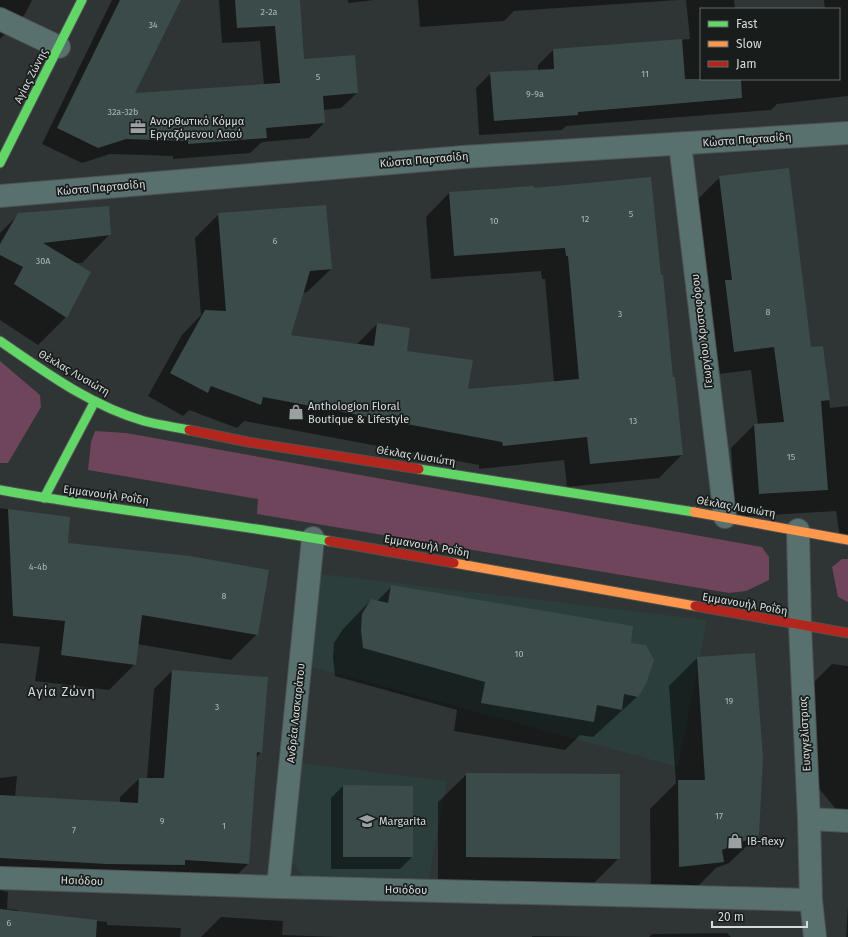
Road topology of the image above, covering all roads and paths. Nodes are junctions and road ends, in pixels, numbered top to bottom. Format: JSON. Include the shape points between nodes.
{"nodes":[{"id":1,"x":82,"y":0,"type":"edge"},
{"id":2,"x":0,"y":19,"type":"edge"},
{"id":3,"x":59,"y":46,"type":"junction"},
{"id":4,"x":848,"y":133,"type":"edge"},
{"id":5,"x":680,"y":144,"type":"junction"},
{"id":6,"x":0,"y":163,"type":"edge"},
{"id":7,"x":0,"y":196,"type":"edge"},
{"id":8,"x":0,"y":341,"type":"edge"},
{"id":9,"x":95,"y":401,"type":"junction"},
{"id":10,"x":0,"y":490,"type":"edge"},
{"id":11,"x":44,"y":498,"type":"junction"},
{"id":12,"x":725,"y":517,"type":"junction"},
{"id":13,"x":798,"y":530,"type":"junction"},
{"id":14,"x":313,"y":538,"type":"junction"},
{"id":15,"x":848,"y":540,"type":"edge"},
{"id":16,"x":800,"y":626,"type":"junction"},
{"id":17,"x":848,"y":633,"type":"edge"},
{"id":18,"x":809,"y":819,"type":"junction"},
{"id":19,"x":848,"y":821,"type":"edge"},
{"id":20,"x":0,"y":878,"type":"edge"},
{"id":21,"x":278,"y":887,"type":"junction"},
{"id":22,"x":811,"y":900,"type":"junction"},
{"id":23,"x":815,"y":937,"type":"edge"}],
"edges":[{"from":1,"to":3,"type":"street","name":"Αγίας Ζώνης"},
{"from":2,"to":3,"type":"street"},
{"from":3,"to":6,"type":"street","name":"Αγίας Ζώνης"},
{"from":4,"to":5,"type":"street","name":"Κώστα Παρτασίδη"},
{"from":5,"to":7,"type":"street","name":"Κώστα Παρτασίδη","via":[[463,157]]},
{"from":5,"to":12,"type":"street","name":"Γεωργίου Χριστοφόρου"},
{"from":8,"to":9,"type":"street","name":"Θέκλας Λυσιώτη","via":[[54,378]]},
{"from":9,"to":11,"type":"street"},
{"from":9,"to":12,"type":"street","name":"Θέκλας Λυσιώτη","via":[[144,421],[248,442]]},
{"from":10,"to":11,"type":"street","name":"Εμμανουήλ Ροΐδη"},
{"from":11,"to":14,"type":"street","name":"Εμμανουήλ Ροΐδη"},
{"from":12,"to":13,"type":"street","name":"Θέκλας Λυσιώτη"},
{"from":13,"to":15,"type":"street","name":"Θέκλας Λυσιώτη"},
{"from":13,"to":16,"type":"street","name":"Ευαγγελίστριας"},
{"from":14,"to":16,"type":"street","name":"Εμμανουήλ Ροΐδη"},
{"from":14,"to":21,"type":"street","name":"Ανδρέα Λασκαράτου"},
{"from":16,"to":17,"type":"street","name":"Εμμανουήλ Ροΐδη"},
{"from":16,"to":18,"type":"street","name":"Ευαγγελίστριας"},
{"from":18,"to":19,"type":"street"},
{"from":18,"to":22,"type":"street","name":"Ευαγγελίστριας"},
{"from":20,"to":21,"type":"street","name":"Ησιόδου"},
{"from":21,"to":22,"type":"street","name":"Ησιόδου"},
{"from":22,"to":23,"type":"street","name":"Ευαγγελίστριας"}]}
